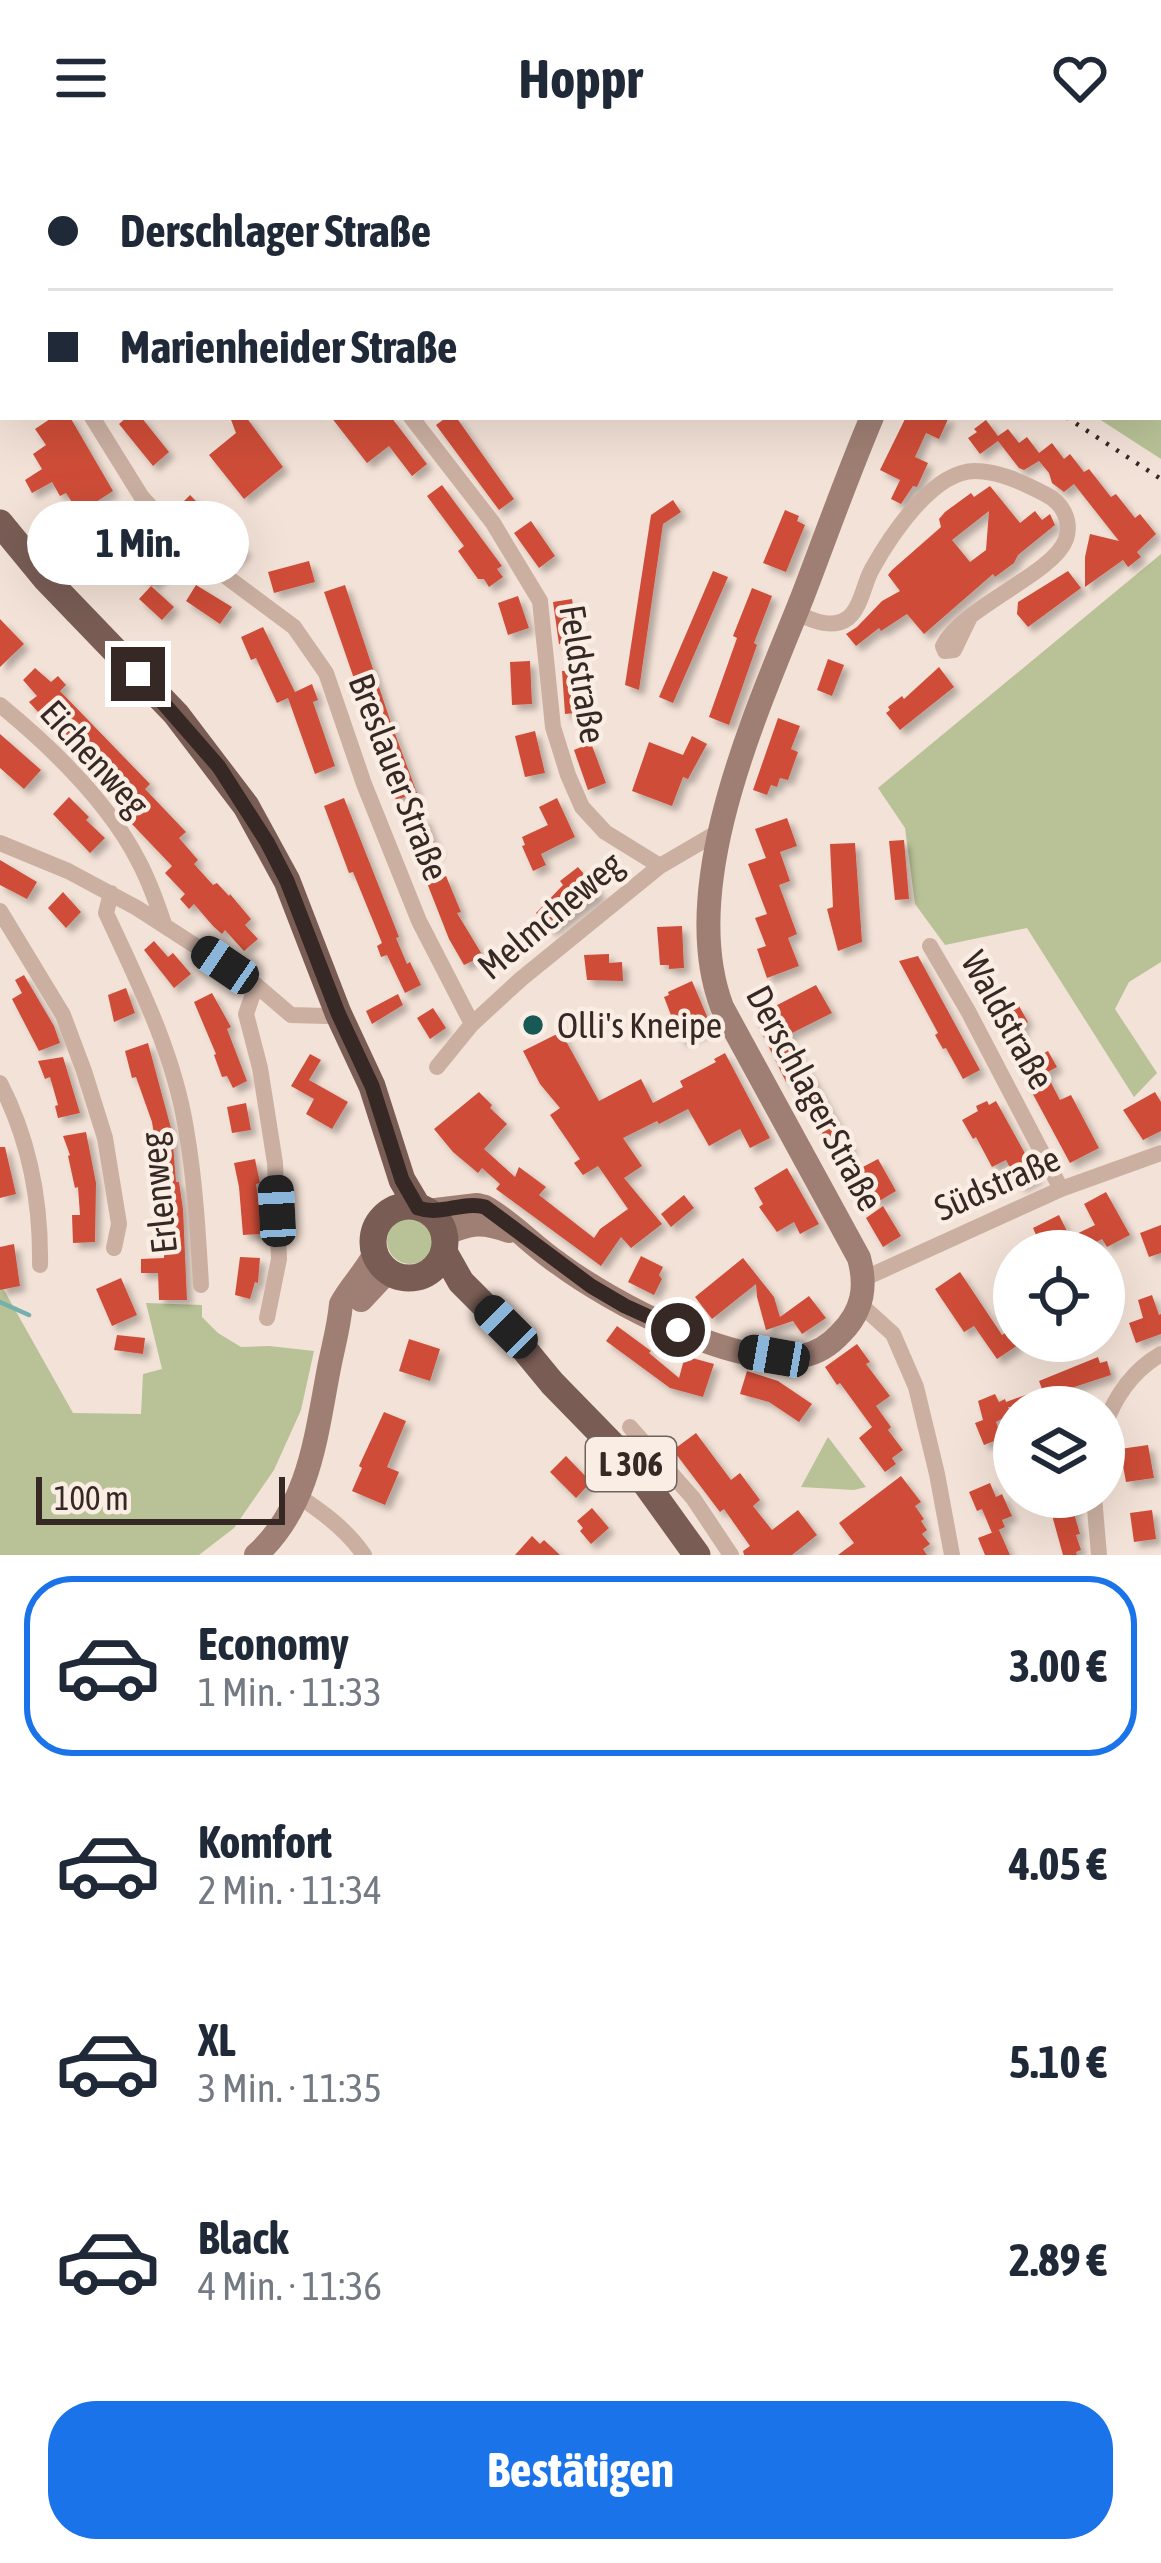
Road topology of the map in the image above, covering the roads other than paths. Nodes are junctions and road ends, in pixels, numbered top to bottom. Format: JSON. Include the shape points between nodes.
{"nodes":[{"id":1,"x":94,"y":420,"type":"edge"},
{"id":2,"x":413,"y":420,"type":"edge"},
{"id":3,"x":871,"y":420,"type":"edge"},
{"id":4,"x":0,"y":523,"type":"edge"},
{"id":5,"x":796,"y":614,"type":"junction"},
{"id":6,"x":969,"y":620,"type":"dead end"},
{"id":7,"x":0,"y":705,"type":"edge"},
{"id":8,"x":720,"y":831,"type":"junction"},
{"id":9,"x":0,"y":843,"type":"edge"},
{"id":10,"x":660,"y":866,"type":"junction"},
{"id":11,"x":111,"y":893,"type":"junction"},
{"id":12,"x":0,"y":911,"type":"edge"},
{"id":13,"x":165,"y":925,"type":"junction"},
{"id":14,"x":930,"y":946,"type":"dead end"},
{"id":15,"x":256,"y":986,"type":"junction"},
{"id":16,"x":338,"y":1013,"type":"junction"},
{"id":17,"x":472,"y":1024,"type":"junction"},
{"id":18,"x":437,"y":1066,"type":"dead end"},
{"id":19,"x":0,"y":1083,"type":"edge"},
{"id":20,"x":1161,"y":1153,"type":"edge"},
{"id":21,"x":1061,"y":1189,"type":"junction"},
{"id":22,"x":412,"y":1210,"type":"junction"},
{"id":23,"x":523,"y":1235,"type":"junction"},
{"id":24,"x":114,"y":1248,"type":"dead end"},
{"id":25,"x":438,"y":1253,"type":"junction"},
{"id":26,"x":382,"y":1262,"type":"junction"},
{"id":27,"x":40,"y":1265,"type":"dead end"},
{"id":28,"x":863,"y":1279,"type":"junction"},
{"id":29,"x":201,"y":1285,"type":"dead end"},
{"id":30,"x":861,"y":1305,"type":"junction"},
{"id":31,"x":267,"y":1318,"type":"dead end"},
{"id":32,"x":1161,"y":1354,"type":"edge"},
{"id":33,"x":1125,"y":1386,"type":"edge"},
{"id":34,"x":630,"y":1427,"type":"dead end"},
{"id":35,"x":644,"y":1460,"type":"junction"},
{"id":36,"x":298,"y":1496,"type":"junction"},
{"id":37,"x":1096,"y":1518,"type":"edge"},
{"id":38,"x":256,"y":1555,"type":"edge"},
{"id":39,"x":364,"y":1555,"type":"edge"},
{"id":40,"x":698,"y":1555,"type":"edge"},
{"id":41,"x":731,"y":1555,"type":"edge"},
{"id":42,"x":952,"y":1555,"type":"edge"},
{"id":43,"x":1099,"y":1555,"type":"edge"}],
"edges":[{"from":1,"to":17,"type":"street","name":"Breslauer Straße","via":[[166,524],[294,627],[326,673],[419,921]]},
{"from":2,"to":10,"type":"street","name":"Feldstraße","via":[[494,523],[540,601],[553,727],[582,807],[605,832]]},
{"from":3,"to":5,"type":"main road","name":"Derschlager Straße"},
{"from":4,"to":16,"type":"main road","via":[[176,714],[246,806],[287,881]]},
{"from":5,"to":6,"type":"street","via":[[846,620],[901,524],[941,483],[971,470],[1048,495],[1068,526],[1049,563]]},
{"from":5,"to":8,"type":"main road","name":"Derschlager Straße"},
{"from":7,"to":13,"type":"street","name":"Eichenweg","via":[[105,811],[138,858]]},
{"from":8,"to":10,"type":"street","name":"Melmcheweg"},
{"from":8,"to":28,"type":"main road","name":"Derschlager Straße","via":[[708,937],[716,992],[856,1249]]},
{"from":9,"to":11,"type":"street"},
{"from":10,"to":17,"type":"street","name":"Melmcheweg"},
{"from":11,"to":13,"type":"street"},
{"from":11,"to":29,"type":"street","name":"Erlenweg","via":[[106,913],[157,1028],[186,1126]]},
{"from":12,"to":24,"type":"street","via":[[63,1015],[84,1071],[105,1138],[119,1224]]},
{"from":13,"to":15,"type":"street"},
{"from":14,"to":21,"type":"street","name":"Waldstraße"},
{"from":15,"to":16,"type":"street","via":[[291,1015]]},
{"from":15,"to":31,"type":"street","via":[[246,1014],[275,1163],[279,1258]]},
{"from":16,"to":22,"type":"main road"},
{"from":17,"to":18,"type":"street","name":"Melmcheweg"},
{"from":19,"to":27,"type":"street","via":[[28,1154]]},
{"from":20,"to":21,"type":"street","name":"Südstraße"},
{"from":21,"to":28,"type":"street","name":"Südstraße"},
{"from":22,"to":23,"type":"main road","via":[[477,1205]]},
{"from":22,"to":25,"type":"main road","via":[[441,1225]]},
{"from":22,"to":26,"type":"main road","via":[[382,1220],[375,1232]]},
{"from":23,"to":25,"type":"main road","via":[[465,1226]]},
{"from":23,"to":30,"type":"main road","via":[[625,1306],[743,1350],[820,1350]]},
{"from":25,"to":26,"type":"main road","via":[[412,1278]]},
{"from":25,"to":35,"type":"main road","number":"L 306","via":[[552,1383]]},
{"from":26,"to":36,"type":"main road","via":[[338,1331]]},
{"from":28,"to":30,"type":"main road","name":"Derschlager Straße"},
{"from":30,"to":42,"type":"street","via":[[893,1334],[916,1387]]},
{"from":32,"to":33,"type":"street"},
{"from":34,"to":35,"type":"street"},
{"from":35,"to":40,"type":"main road","number":"L 306"},
{"from":35,"to":41,"type":"street","via":[[693,1498]]},
{"from":36,"to":38,"type":"main road"},
{"from":36,"to":39,"type":"street"},
{"from":37,"to":43,"type":"street"}]}
